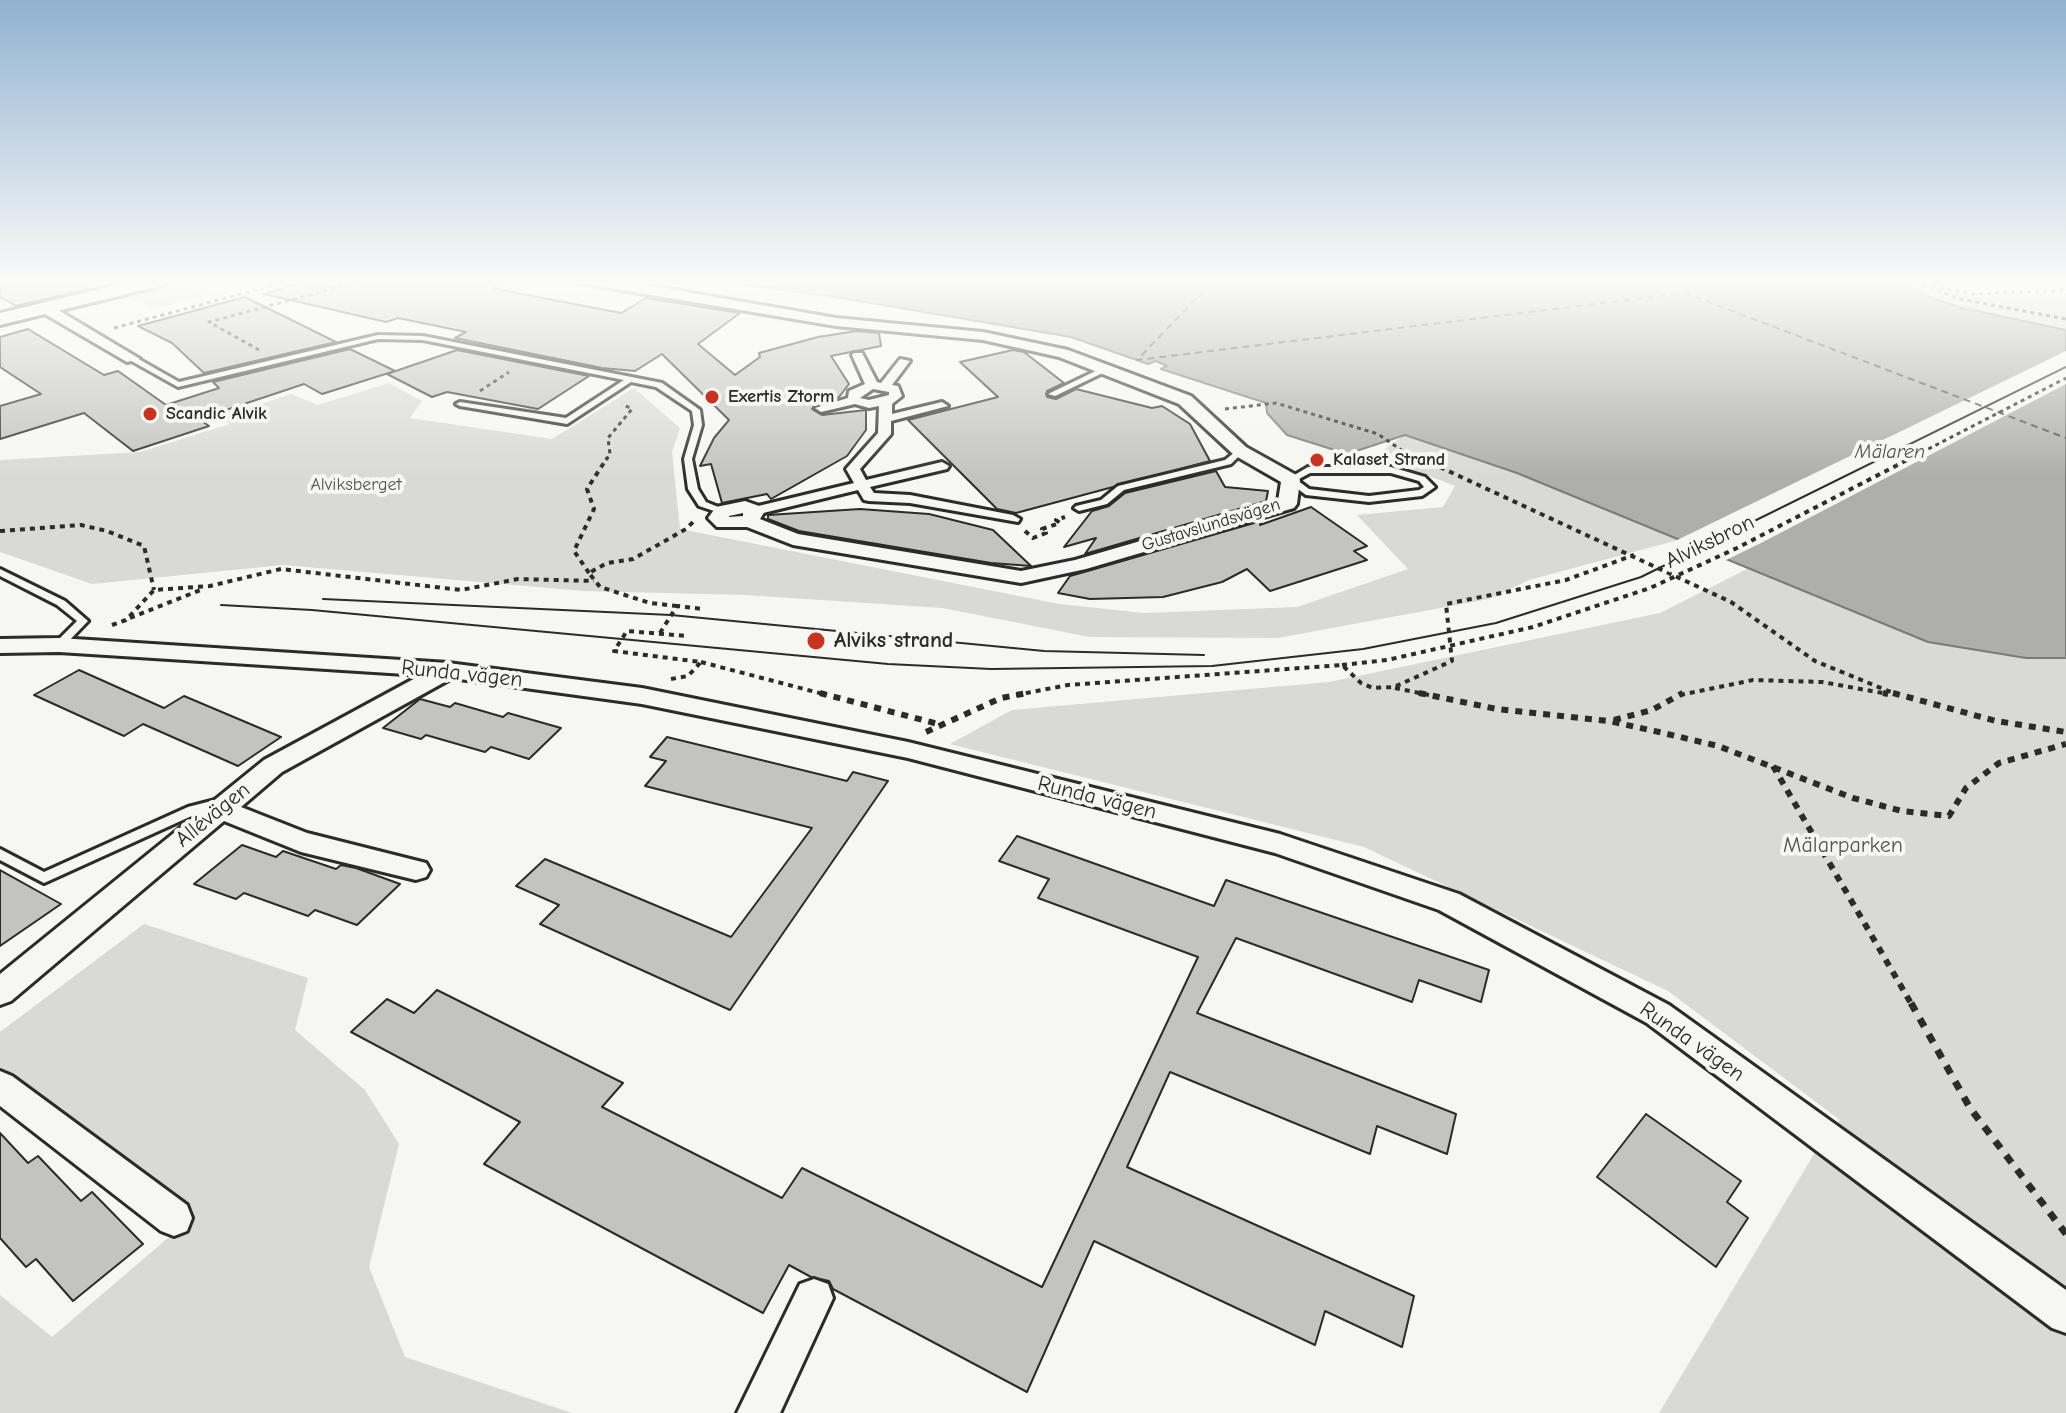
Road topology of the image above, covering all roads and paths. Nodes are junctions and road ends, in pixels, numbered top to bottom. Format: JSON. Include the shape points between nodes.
{"nodes":[{"id":1,"x":111,"y":347,"type":"edge"},
{"id":2,"x":253,"y":347,"type":"edge"},
{"id":3,"x":337,"y":347,"type":"edge"},
{"id":4,"x":463,"y":347,"type":"edge"},
{"id":5,"x":1034,"y":347,"type":"edge"},
{"id":6,"x":266,"y":354,"type":"dead end"},
{"id":7,"x":858,"y":355,"type":"dead end"},
{"id":8,"x":132,"y":359,"type":"joint"},
{"id":9,"x":526,"y":361,"type":"junction"},
{"id":10,"x":904,"y":361,"type":"dead end"},
{"id":11,"x":1109,"y":368,"type":"junction"},
{"id":12,"x":2066,"y":378,"type":"edge"},
{"id":13,"x":628,"y":381,"type":"junction"},
{"id":14,"x":878,"y":386,"type":"junction"},
{"id":15,"x":1052,"y":394,"type":"dead end"},
{"id":16,"x":602,"y":398,"type":"junction"},
{"id":17,"x":855,"y":400,"type":"junction"},
{"id":18,"x":886,"y":402,"type":"junction"},
{"id":19,"x":460,"y":404,"type":"joint"},
{"id":20,"x":942,"y":406,"type":"dead end"},
{"id":21,"x":1235,"y":407,"type":"dead end"},
{"id":22,"x":821,"y":408,"type":"dead end"},
{"id":23,"x":885,"y":419,"type":"junction"},
{"id":24,"x":1240,"y":451,"type":"junction"},
{"id":25,"x":1411,"y":455,"type":"dead end"},
{"id":26,"x":1423,"y":460,"type":"dead end"},
{"id":27,"x":942,"y":466,"type":"dead end"},
{"id":28,"x":1291,"y":480,"type":"junction"},
{"id":29,"x":861,"y":485,"type":"junction"},
{"id":30,"x":1079,"y":508,"type":"dead end"},
{"id":31,"x":723,"y":511,"type":"joint"},
{"id":32,"x":752,"y":516,"type":"junction"},
{"id":33,"x":1069,"y":516,"type":"dead end"},
{"id":34,"x":1013,"y":519,"type":"joint"},
{"id":35,"x":686,"y":529,"type":"dead end"},
{"id":36,"x":0,"y":531,"type":"edge"},
{"id":37,"x":1634,"y":555,"type":"junction"},
{"id":38,"x":0,"y":572,"type":"edge"},
{"id":39,"x":589,"y":573,"type":"junction"},
{"id":40,"x":594,"y":581,"type":"junction"},
{"id":41,"x":210,"y":586,"type":"junction"},
{"id":42,"x":154,"y":590,"type":"junction"},
{"id":43,"x":677,"y":606,"type":"junction"},
{"id":44,"x":703,"y":609,"type":"dead end"},
{"id":45,"x":126,"y":620,"type":"junction"},
{"id":46,"x":660,"y":633,"type":"junction"},
{"id":47,"x":687,"y":636,"type":"dead end"},
{"id":48,"x":59,"y":645,"type":"junction"},
{"id":49,"x":0,"y":646,"type":"edge"},
{"id":50,"x":701,"y":662,"type":"junction"},
{"id":51,"x":1342,"y":665,"type":"junction"},
{"id":52,"x":448,"y":670,"type":"junction"},
{"id":53,"x":688,"y":676,"type":"dead end"},
{"id":54,"x":1394,"y":687,"type":"junction"},
{"id":55,"x":1903,"y":697,"type":"junction"},
{"id":56,"x":1609,"y":721,"type":"junction"},
{"id":57,"x":939,"y":724,"type":"junction"},
{"id":58,"x":2066,"y":732,"type":"edge"},
{"id":59,"x":2066,"y":744,"type":"edge"},
{"id":60,"x":908,"y":750,"type":"junction"},
{"id":61,"x":1773,"y":765,"type":"junction"},
{"id":62,"x":224,"y":805,"type":"junction"},
{"id":63,"x":0,"y":854,"type":"edge"},
{"id":64,"x":416,"y":870,"type":"dead end"},
{"id":65,"x":0,"y":992,"type":"edge"},
{"id":66,"x":0,"y":1086,"type":"edge"},
{"id":67,"x":174,"y":1218,"type":"dead end"},
{"id":68,"x":2066,"y":1234,"type":"edge"},
{"id":69,"x":814,"y":1298,"type":"dead end"},
{"id":70,"x":2066,"y":1314,"type":"edge"},
{"id":71,"x":758,"y":1413,"type":"edge"}],
"edges":[{"from":1,"to":8,"type":"street","name":"Gustavslundsvägen"},
{"from":2,"to":6,"type":"path"},
{"from":3,"to":8,"type":"lane","name":"Gustavslundsvägen","via":[[178,385]]},
{"from":4,"to":9,"type":"lane","name":"Gustavslundsvägen"},
{"from":5,"to":11,"type":"street","name":"Gustavslundsvägen"},
{"from":7,"to":14,"type":"street"},
{"from":9,"to":13,"type":"lane","name":"Gustavslundsvägen"},
{"from":9,"to":19,"type":"path"},
{"from":10,"to":14,"type":"street"},
{"from":11,"to":15,"type":"lane"},
{"from":11,"to":24,"type":"street","name":"Gustavslundsvägen","via":[[1185,400]]},
{"from":12,"to":51,"type":"path","name":"Alviksbron","bridge":true,"via":[[1650,588],[1533,627]]},
{"from":13,"to":16,"type":"lane"},
{"from":13,"to":31,"type":"lane","name":"Gustavslundsvägen","via":[[659,385],[696,410],[698,425],[688,459],[693,489],[702,504]]},
{"from":14,"to":17,"type":"street","via":[[853,394]]},
{"from":14,"to":18,"type":"street","via":[[894,389],[896,396]]},
{"from":16,"to":19,"type":"lane","via":[[567,421]]},
{"from":16,"to":39,"type":"path","via":[[632,409],[608,438],[610,454],[587,489],[594,509],[574,551]]},
{"from":17,"to":18,"type":"street"},
{"from":17,"to":22,"type":"street"},
{"from":18,"to":23,"type":"street"},
{"from":20,"to":23,"type":"street"},
{"from":21,"to":25,"type":"path","via":[[1276,403],[1378,434]]},
{"from":23,"to":29,"type":"street","via":[[884,434],[853,469]]},
{"from":24,"to":28,"type":"street","name":"Gustavslundsvägen"},
{"from":24,"to":30,"type":"lane","via":[[1228,462],[1121,488],[1104,502]]},
{"from":26,"to":37,"type":"path"},
{"from":27,"to":29,"type":"street"},
{"from":28,"to":28,"type":"lane","via":[[1308,470],[1391,470],[1422,479],[1430,487],[1422,493],[1369,499],[1306,492]]},
{"from":28,"to":32,"type":"street","name":"Gustavslundsvägen","via":[[1287,504],[1021,577],[793,539]]},
{"from":29,"to":32,"type":"street"},
{"from":29,"to":34,"type":"street","via":[[869,497],[910,499]]},
{"from":31,"to":32,"type":"street","name":"Gustavslundsvägen","via":[[718,518],[724,523]]},
{"from":33,"to":34,"type":"path","via":[[1033,538]]},
{"from":35,"to":39,"type":"path","via":[[633,559],[607,563]]},
{"from":36,"to":42,"type":"path","via":[[81,525],[107,531],[144,546]]},
{"from":37,"to":54,"type":"path","via":[[1566,580],[1446,604],[1452,661]]},
{"from":37,"to":55,"type":"path","via":[[1731,602],[1815,661]]},
{"from":38,"to":48,"type":"lane","via":[[61,603],[83,621]]},
{"from":39,"to":40,"type":"path"},
{"from":40,"to":41,"type":"path","via":[[518,579],[461,590],[281,569]]},
{"from":40,"to":43,"type":"path","via":[[650,603]]},
{"from":41,"to":42,"type":"path"},
{"from":41,"to":45,"type":"path"},
{"from":42,"to":45,"type":"path"},
{"from":43,"to":44,"type":"path"},
{"from":43,"to":46,"type":"path"},
{"from":45,"to":48,"type":"path"},
{"from":46,"to":47,"type":"path"},
{"from":46,"to":50,"type":"path","via":[[627,631],[614,651]]},
{"from":48,"to":49,"type":"street","name":"Runda vägen"},
{"from":48,"to":52,"type":"street","name":"Runda vägen"},
{"from":50,"to":53,"type":"path"},
{"from":50,"to":57,"type":"path"},
{"from":51,"to":54,"type":"path","via":[[1361,683]]},
{"from":51,"to":57,"type":"path","name":"Alviksbron","via":[[1068,685],[1001,698]]},
{"from":52,"to":60,"type":"street","name":"Runda vägen","via":[[642,696]]},
{"from":52,"to":62,"type":"street","name":"Allévägen","via":[[273,766]]},
{"from":54,"to":56,"type":"path","via":[[1497,709]]},
{"from":55,"to":56,"type":"path","via":[[1822,682],[1753,680],[1687,691],[1652,710]]},
{"from":55,"to":58,"type":"path"},
{"from":56,"to":61,"type":"path","via":[[1718,746]]},
{"from":57,"to":60,"type":"path","name":"Alviksbron"},
{"from":59,"to":61,"type":"path","via":[[1999,763],[1966,788],[1949,816],[1853,798]]},
{"from":60,"to":70,"type":"street","name":"Runda vägen","via":[[1280,844],[1449,902],[1658,1014]]},
{"from":61,"to":68,"type":"path","via":[[1970,1108]]},
{"from":62,"to":63,"type":"lane","via":[[193,810],[44,878]]},
{"from":62,"to":64,"type":"street","via":[[301,842]]},
{"from":62,"to":65,"type":"street","name":"Allévägen"},
{"from":66,"to":67,"type":"street"},
{"from":69,"to":71,"type":"street"}]}
